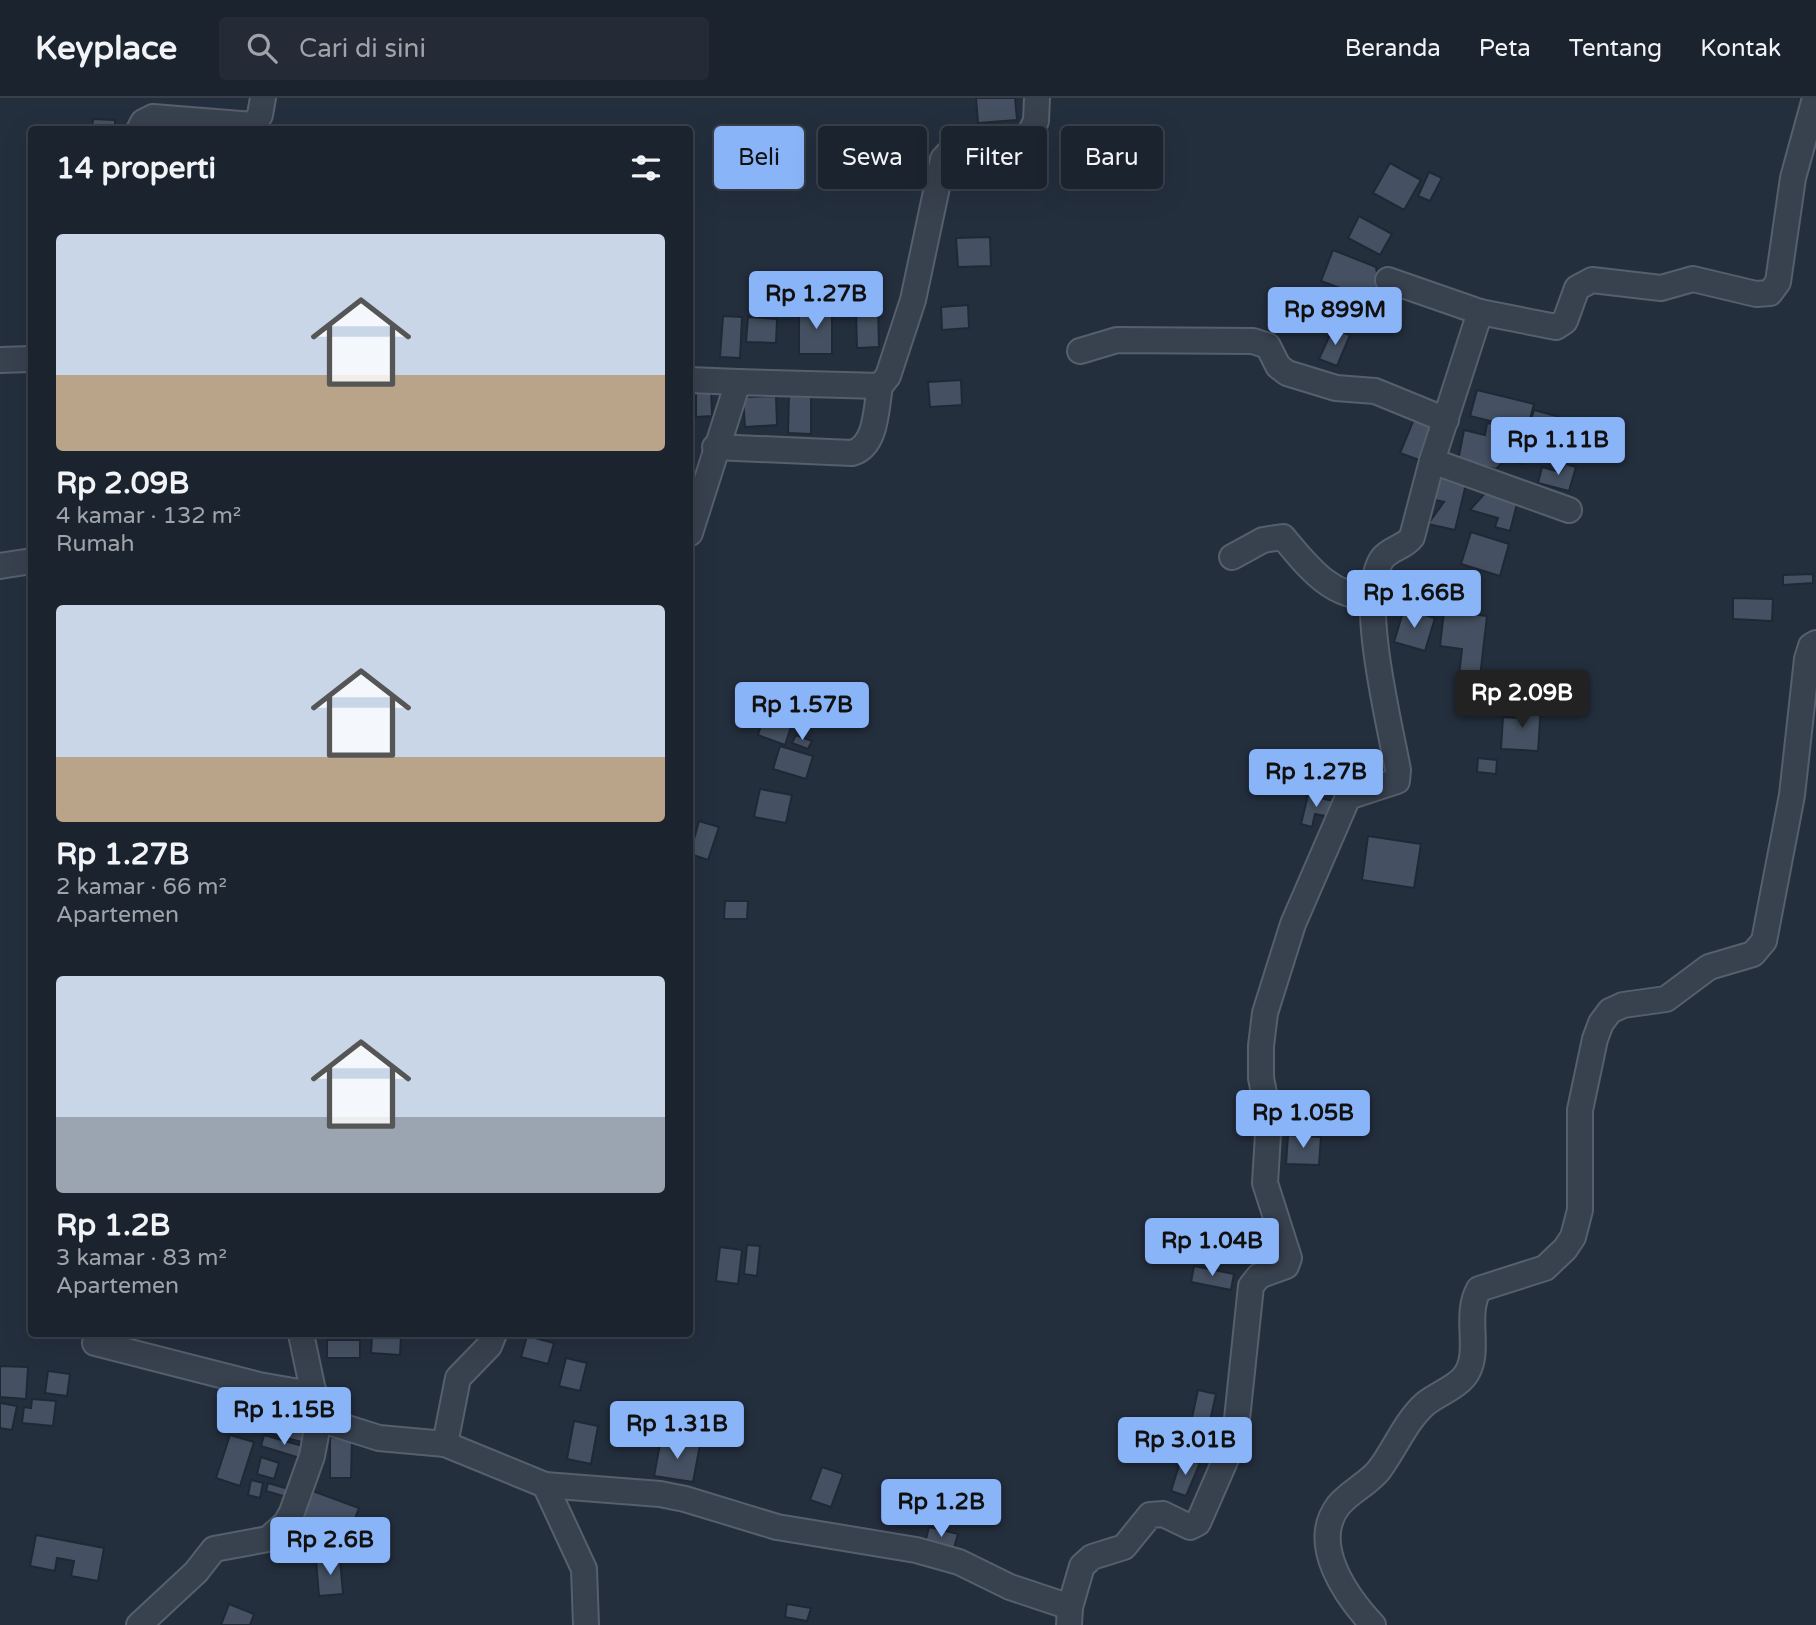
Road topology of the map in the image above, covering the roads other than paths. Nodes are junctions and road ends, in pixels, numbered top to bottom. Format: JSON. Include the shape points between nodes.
{"nodes":[{"id":1,"x":263,"y":98,"type":"edge"},
{"id":2,"x":1037,"y":98,"type":"edge"},
{"id":3,"x":1815,"y":98,"type":"edge"},
{"id":4,"x":141,"y":126,"type":"edge"},
{"id":5,"x":1388,"y":280,"type":"dead end"},
{"id":6,"x":1480,"y":312,"type":"junction"},
{"id":7,"x":1080,"y":351,"type":"dead end"},
{"id":8,"x":28,"y":359,"type":"edge"},
{"id":9,"x":0,"y":360,"type":"edge"},
{"id":10,"x":693,"y":380,"type":"edge"},
{"id":11,"x":738,"y":382,"type":"junction"},
{"id":12,"x":880,"y":386,"type":"junction"},
{"id":13,"x":1446,"y":420,"type":"junction"},
{"id":14,"x":715,"y":447,"type":"junction"},
{"id":15,"x":1432,"y":461,"type":"junction"},
{"id":16,"x":1569,"y":510,"type":"dead end"},
{"id":17,"x":693,"y":523,"type":"edge"},
{"id":18,"x":1232,"y":557,"type":"dead end"},
{"id":19,"x":28,"y":562,"type":"edge"},
{"id":20,"x":0,"y":566,"type":"edge"},
{"id":21,"x":1374,"y":597,"type":"junction"},
{"id":22,"x":1816,"y":643,"type":"edge"},
{"id":23,"x":302,"y":1337,"type":"edge"},
{"id":24,"x":493,"y":1337,"type":"edge"},
{"id":25,"x":96,"y":1343,"type":"dead end"},
{"id":26,"x":318,"y":1407,"type":"junction"},
{"id":27,"x":445,"y":1444,"type":"junction"},
{"id":28,"x":545,"y":1485,"type":"junction"},
{"id":29,"x":1070,"y":1616,"type":"edge"},
{"id":30,"x":139,"y":1625,"type":"edge"},
{"id":31,"x":586,"y":1625,"type":"edge"},
{"id":32,"x":1373,"y":1625,"type":"edge"}],
"edges":[{"from":1,"to":4,"type":"street","via":[[253,125],[153,117]]},
{"from":2,"to":12,"type":"street","via":[[1036,121],[1027,139],[963,144],[943,159],[910,312],[893,366]]},
{"from":3,"to":6,"type":"street","via":[[1793,178],[1778,282],[1770,293],[1692,279],[1661,288],[1592,280],[1577,288],[1565,321],[1556,327]]},
{"from":5,"to":6,"type":"street"},
{"from":6,"to":13,"type":"street"},
{"from":7,"to":13,"type":"street","via":[[1117,340],[1263,343],[1287,373],[1336,388],[1375,391]]},
{"from":8,"to":9,"type":"street"},
{"from":10,"to":11,"type":"street"},
{"from":11,"to":12,"type":"street"},
{"from":11,"to":14,"type":"street"},
{"from":12,"to":14,"type":"street","via":[[870,439],[860,451]]},
{"from":13,"to":15,"type":"street"},
{"from":14,"to":17,"type":"street"},
{"from":15,"to":16,"type":"street"},
{"from":15,"to":21,"type":"street","via":[[1412,537],[1382,560]]},
{"from":18,"to":21,"type":"street","via":[[1263,540],[1283,537],[1306,565],[1337,591]]},
{"from":19,"to":20,"type":"street"},
{"from":21,"to":29,"type":"street","via":[[1382,687],[1398,776],[1393,785],[1348,797],[1272,983],[1261,1046],[1261,1078],[1269,1118],[1265,1183],[1289,1258],[1286,1266],[1259,1276],[1251,1286],[1235,1438],[1198,1523],[1190,1527],[1163,1514],[1150,1514],[1125,1547],[1092,1557],[1082,1566]]},
{"from":22,"to":32,"type":"street","via":[[1807,659],[1792,795],[1764,941],[1753,954],[1709,967],[1666,999],[1623,1006],[1610,1011],[1601,1023],[1580,1110],[1580,1210],[1573,1237],[1545,1268],[1479,1289],[1470,1317],[1473,1354],[1466,1375],[1416,1413],[1377,1472],[1332,1518],[1330,1544],[1336,1577]]},
{"from":23,"to":26,"type":"street"},
{"from":24,"to":27,"type":"street","via":[[458,1378]]},
{"from":25,"to":26,"type":"street","via":[[259,1385]]},
{"from":26,"to":27,"type":"street","via":[[379,1438]]},
{"from":26,"to":30,"type":"street","via":[[312,1456],[286,1523],[268,1539],[214,1549]]},
{"from":27,"to":28,"type":"street"},
{"from":28,"to":29,"type":"street","via":[[660,1494],[777,1527],[916,1550],[959,1562]]},
{"from":28,"to":31,"type":"street","via":[[584,1569]]}]}
